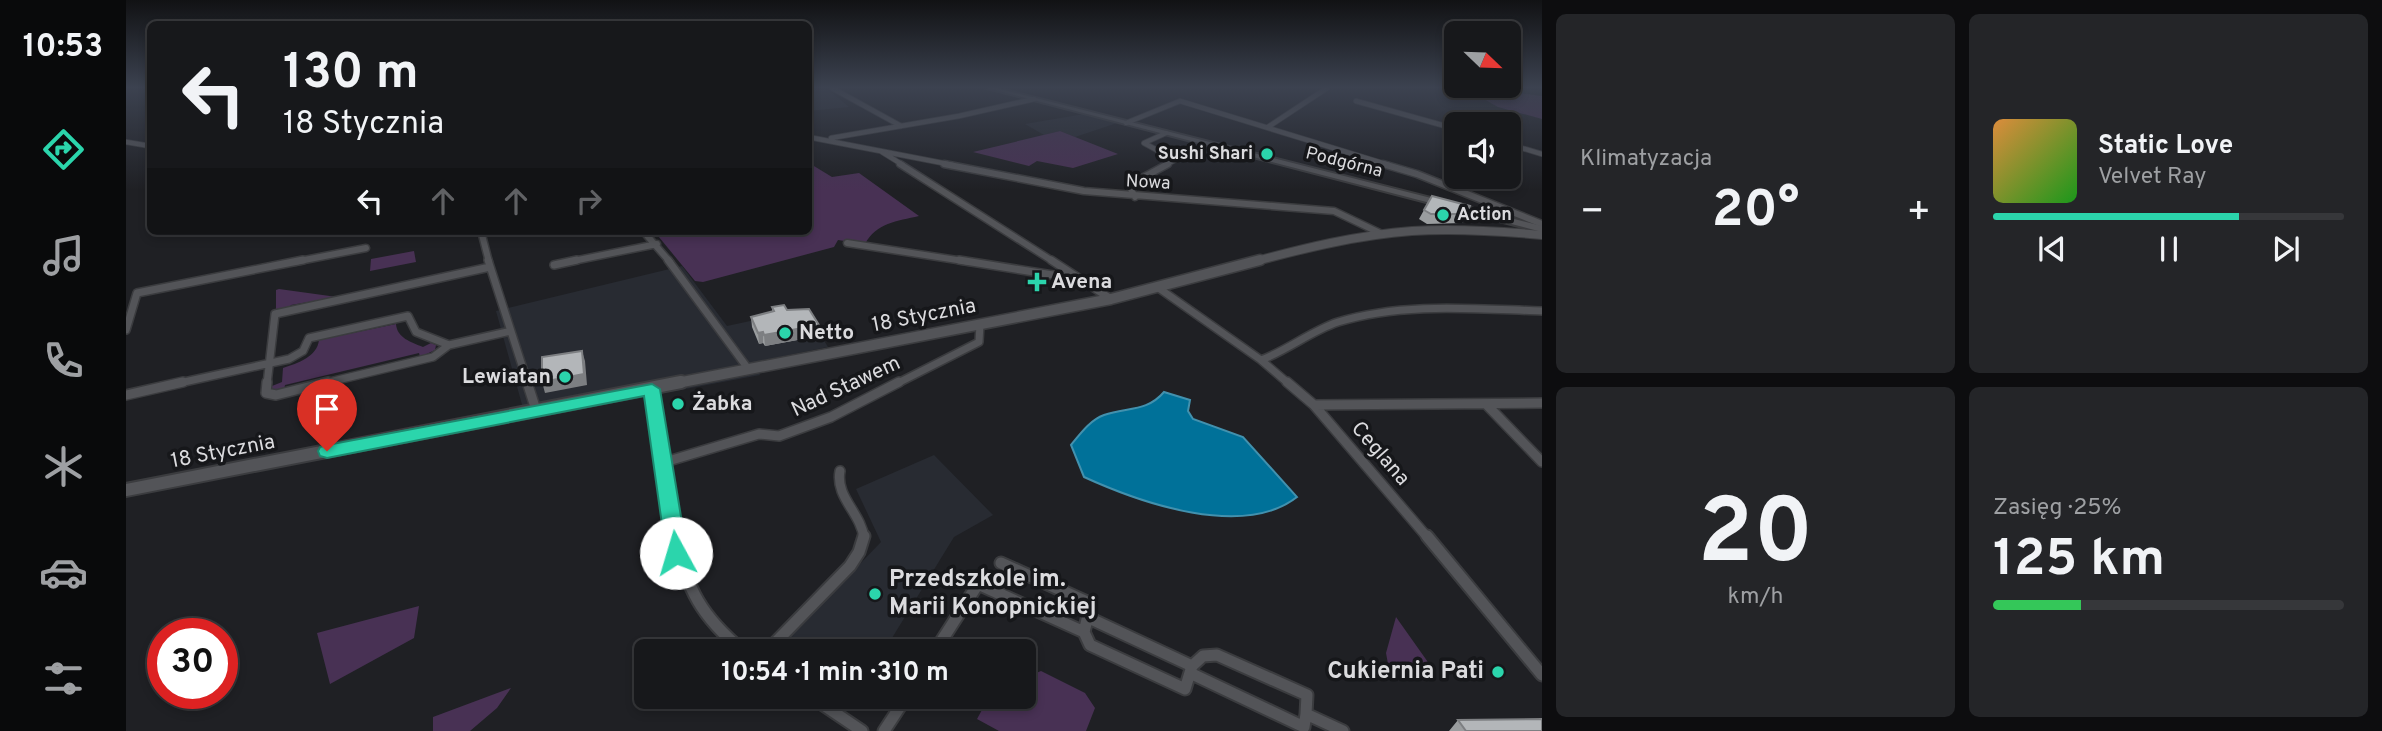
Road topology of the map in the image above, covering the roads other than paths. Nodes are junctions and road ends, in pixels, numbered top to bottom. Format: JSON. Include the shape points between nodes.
{"nodes":[{"id":1,"x":894,"y":122,"type":"edge"},
{"id":2,"x":920,"y":122,"type":"edge"},
{"id":3,"x":1126,"y":122,"type":"edge"},
{"id":4,"x":1251,"y":122,"type":"edge"},
{"id":5,"x":1275,"y":122,"type":"edge"},
{"id":6,"x":901,"y":126,"type":"junction"},
{"id":7,"x":1268,"y":127,"type":"junction"},
{"id":8,"x":1166,"y":133,"type":"junction"},
{"id":9,"x":812,"y":137,"type":"edge"},
{"id":10,"x":825,"y":139,"type":"junction"},
{"id":11,"x":147,"y":140,"type":"edge"},
{"id":12,"x":126,"y":142,"type":"edge"},
{"id":13,"x":139,"y":143,"type":"junction"},
{"id":14,"x":147,"y":145,"type":"edge"},
{"id":15,"x":876,"y":148,"type":"junction"},
{"id":16,"x":1521,"y":148,"type":"edge"},
{"id":17,"x":1542,"y":154,"type":"edge"},
{"id":18,"x":910,"y":155,"type":"junction"},
{"id":19,"x":898,"y":162,"type":"junction"},
{"id":20,"x":1135,"y":197,"type":"junction"},
{"id":21,"x":1525,"y":229,"type":"junction"},
{"id":22,"x":1542,"y":229,"type":"edge"},
{"id":23,"x":1382,"y":234,"type":"junction"},
{"id":24,"x":482,"y":235,"type":"edge"},
{"id":25,"x":647,"y":235,"type":"edge"},
{"id":26,"x":847,"y":243,"type":"dead end"},
{"id":27,"x":657,"y":244,"type":"junction"},
{"id":28,"x":366,"y":248,"type":"dead end"},
{"id":29,"x":554,"y":265,"type":"dead end"},
{"id":30,"x":490,"y":267,"type":"junction"},
{"id":31,"x":1082,"y":280,"type":"junction"},
{"id":32,"x":1160,"y":289,"type":"junction"},
{"id":33,"x":1111,"y":299,"type":"junction"},
{"id":34,"x":1542,"y":311,"type":"edge"},
{"id":35,"x":981,"y":324,"type":"junction"},
{"id":36,"x":126,"y":330,"type":"edge"},
{"id":37,"x":511,"y":331,"type":"junction"},
{"id":38,"x":449,"y":345,"type":"junction"},
{"id":39,"x":1261,"y":360,"type":"junction"},
{"id":40,"x":270,"y":364,"type":"junction"},
{"id":41,"x":749,"y":370,"type":"junction"},
{"id":42,"x":652,"y":389,"type":"junction"},
{"id":43,"x":126,"y":395,"type":"edge"},
{"id":44,"x":1542,"y":403,"type":"edge"},
{"id":45,"x":1486,"y":404,"type":"junction"},
{"id":46,"x":1314,"y":405,"type":"junction"},
{"id":47,"x":536,"y":411,"type":"junction"},
{"id":48,"x":665,"y":462,"type":"junction"},
{"id":49,"x":1542,"y":462,"type":"edge"},
{"id":50,"x":840,"y":471,"type":"dead end"},
{"id":51,"x":126,"y":490,"type":"edge"},
{"id":52,"x":1001,"y":563,"type":"dead end"},
{"id":53,"x":1089,"y":618,"type":"junction"},
{"id":54,"x":1084,"y":632,"type":"junction"},
{"id":55,"x":728,"y":639,"type":"edge"},
{"id":56,"x":779,"y":639,"type":"edge"},
{"id":57,"x":943,"y":639,"type":"edge"},
{"id":58,"x":1191,"y":669,"type":"junction"},
{"id":59,"x":1542,"y":675,"type":"edge"},
{"id":60,"x":829,"y":709,"type":"edge"},
{"id":61,"x":898,"y":709,"type":"edge"},
{"id":62,"x":1306,"y":714,"type":"junction"},
{"id":63,"x":862,"y":731,"type":"edge"},
{"id":64,"x":884,"y":731,"type":"edge"},
{"id":65,"x":1343,"y":731,"type":"edge"}],
"edges":[{"from":1,"to":6,"type":"street"},
{"from":2,"to":6,"type":"street"},
{"from":3,"to":8,"type":"main road","name":"Podgórna"},
{"from":4,"to":7,"type":"street"},
{"from":5,"to":7,"type":"street"},
{"from":6,"to":10,"type":"street"},
{"from":7,"to":22,"type":"street","via":[[1417,174]]},
{"from":8,"to":20,"type":"street","via":[[1144,143],[1175,160],[1129,185]]},
{"from":8,"to":21,"type":"main road","name":"Podgórna"},
{"from":9,"to":10,"type":"street","name":"Nowa"},
{"from":10,"to":15,"type":"street","name":"Nowa"},
{"from":11,"to":13,"type":"street"},
{"from":12,"to":13,"type":"street"},
{"from":13,"to":14,"type":"street"},
{"from":15,"to":18,"type":"street","name":"Nowa"},
{"from":15,"to":19,"type":"street"},
{"from":16,"to":17,"type":"street"},
{"from":18,"to":19,"type":"street"},
{"from":18,"to":20,"type":"street","name":"Nowa","via":[[1038,184]]},
{"from":19,"to":31,"type":"street"},
{"from":20,"to":23,"type":"street","name":"Nowa","via":[[1328,210]]},
{"from":21,"to":22,"type":"main road","name":"Podgórna"},
{"from":21,"to":23,"type":"street","name":"18 Stycznia"},
{"from":23,"to":32,"type":"street","name":"18 Stycznia"},
{"from":24,"to":30,"type":"street"},
{"from":25,"to":27,"type":"street"},
{"from":26,"to":31,"type":"street"},
{"from":27,"to":29,"type":"street"},
{"from":27,"to":41,"type":"street"},
{"from":28,"to":36,"type":"street","via":[[137,293]]},
{"from":30,"to":37,"type":"street"},
{"from":30,"to":40,"type":"street","via":[[275,314]]},
{"from":31,"to":33,"type":"street"},
{"from":32,"to":33,"type":"street","name":"18 Stycznia"},
{"from":32,"to":39,"type":"street","name":"Ceglana"},
{"from":33,"to":35,"type":"street","name":"18 Stycznia"},
{"from":34,"to":39,"type":"street","via":[[1369,313],[1335,323]]},
{"from":35,"to":41,"type":"street","name":"18 Stycznia"},
{"from":35,"to":48,"type":"street","name":"Nad Stawem","via":[[979,342],[831,417],[779,436],[758,434]]},
{"from":37,"to":38,"type":"street"},
{"from":37,"to":47,"type":"street"},
{"from":38,"to":40,"type":"street","via":[[416,332],[408,316],[309,338],[298,355]]},
{"from":38,"to":40,"type":"street","via":[[433,357],[276,395],[266,393]]},
{"from":39,"to":46,"type":"street","name":"Ceglana"},
{"from":40,"to":43,"type":"street"},
{"from":41,"to":42,"type":"street","name":"18 Stycznia"},
{"from":42,"to":47,"type":"street","name":"18 Stycznia"},
{"from":42,"to":48,"type":"street"},
{"from":44,"to":45,"type":"street"},
{"from":45,"to":46,"type":"street"},
{"from":45,"to":49,"type":"street"},
{"from":46,"to":59,"type":"street","name":"Ceglana"},
{"from":47,"to":51,"type":"street","name":"18 Stycznia"},
{"from":48,"to":55,"type":"street","via":[[676,553],[714,627]]},
{"from":50,"to":56,"type":"street","via":[[839,488],[865,539],[838,579]]},
{"from":52,"to":53,"type":"street","via":[[1078,596],[1090,607]]},
{"from":53,"to":54,"type":"street"},
{"from":53,"to":58,"type":"street"},
{"from":54,"to":57,"type":"street","via":[[978,584]]},
{"from":54,"to":58,"type":"street","via":[[1090,645],[1185,689]]},
{"from":58,"to":62,"type":"street","via":[[1304,727]]},
{"from":58,"to":62,"type":"street","via":[[1197,658],[1217,655],[1307,695]]},
{"from":60,"to":63,"type":"street"},
{"from":61,"to":64,"type":"street"},
{"from":62,"to":65,"type":"street"}]}
